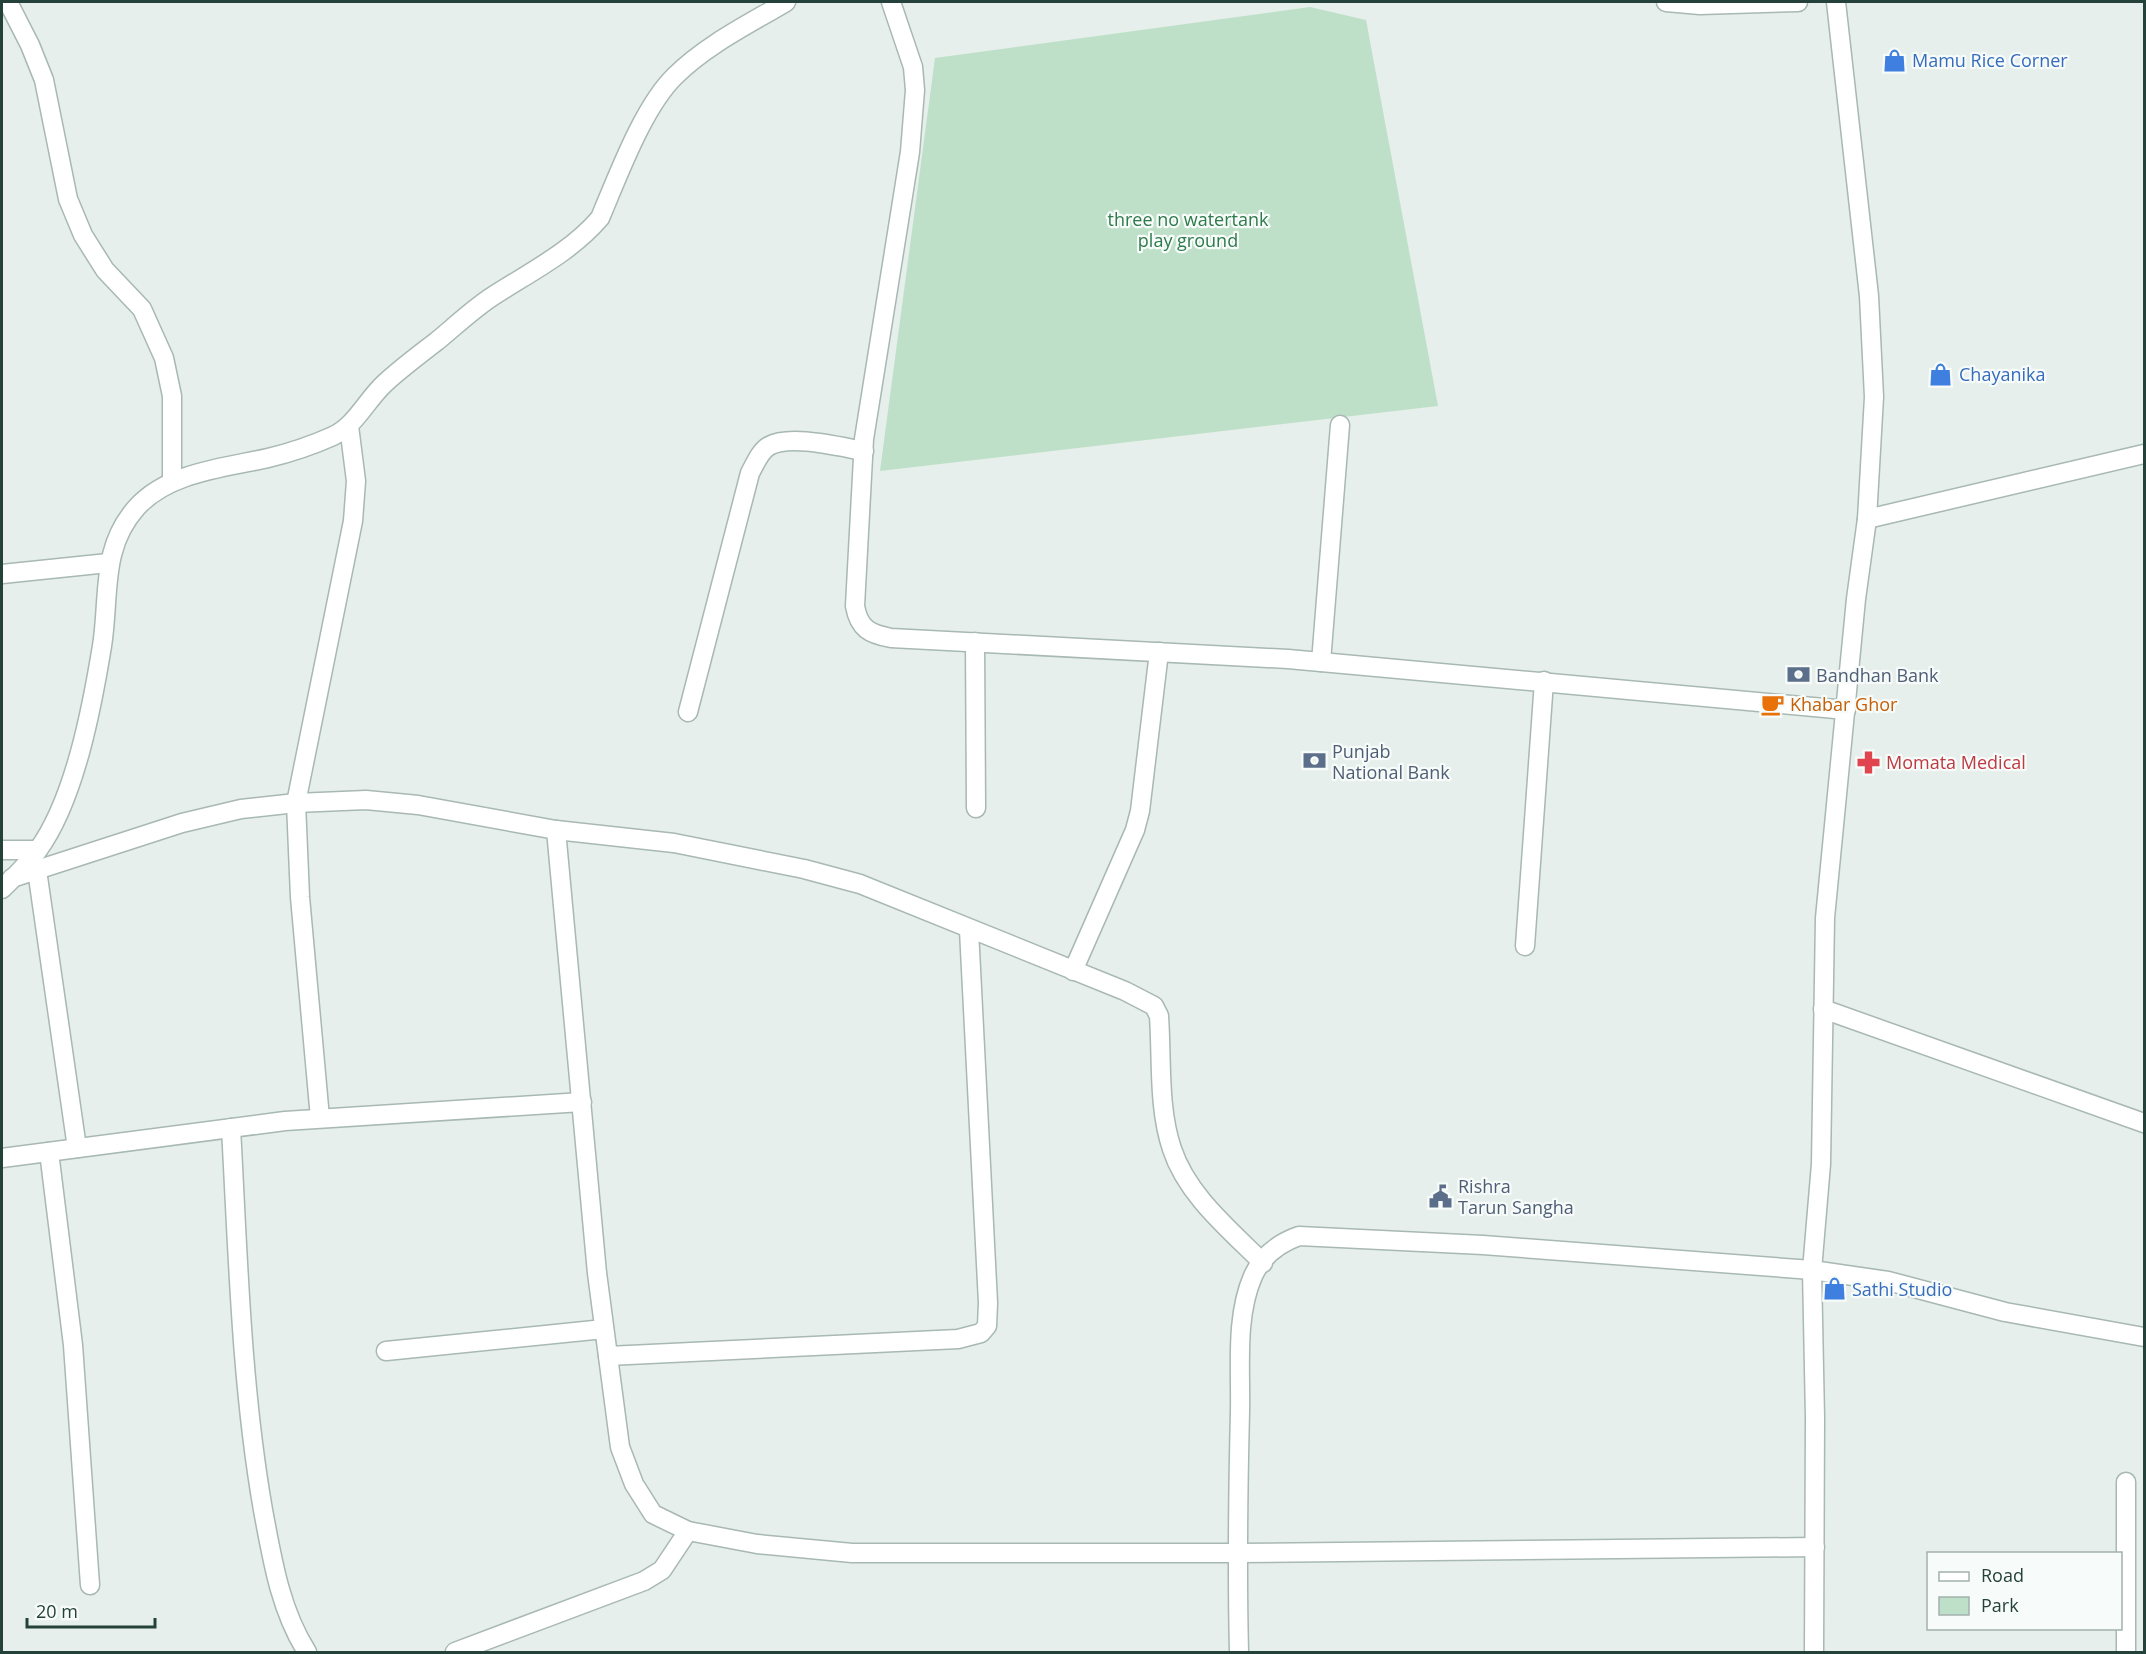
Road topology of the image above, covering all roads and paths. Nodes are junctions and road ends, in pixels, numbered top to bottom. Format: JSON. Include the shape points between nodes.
{"nodes":[{"id":1,"x":786,"y":2,"type":"edge"},
{"id":2,"x":891,"y":2,"type":"edge"},
{"id":3,"x":1666,"y":2,"type":"edge"},
{"id":4,"x":1798,"y":2,"type":"edge"},
{"id":5,"x":1836,"y":2,"type":"edge"},
{"id":6,"x":7,"y":6,"type":"edge"},
{"id":7,"x":762,"y":9,"type":"edge"},
{"id":8,"x":1341,"y":425,"type":"dead end"},
{"id":9,"x":349,"y":426,"type":"junction"},
{"id":10,"x":864,"y":451,"type":"junction"},
{"id":11,"x":2145,"y":454,"type":"edge"},
{"id":12,"x":172,"y":482,"type":"junction"},
{"id":13,"x":1868,"y":519,"type":"junction"},
{"id":14,"x":108,"y":563,"type":"junction"},
{"id":15,"x":2,"y":574,"type":"edge"},
{"id":16,"x":975,"y":642,"type":"junction"},
{"id":17,"x":1159,"y":652,"type":"junction"},
{"id":18,"x":1321,"y":662,"type":"junction"},
{"id":19,"x":1544,"y":681,"type":"junction"},
{"id":20,"x":1846,"y":710,"type":"junction"},
{"id":21,"x":688,"y":712,"type":"dead end"},
{"id":22,"x":296,"y":803,"type":"junction"},
{"id":23,"x":976,"y":808,"type":"dead end"},
{"id":24,"x":556,"y":830,"type":"junction"},
{"id":25,"x":2,"y":850,"type":"edge"},
{"id":26,"x":38,"y":850,"type":"junction"},
{"id":27,"x":37,"y":870,"type":"junction"},
{"id":28,"x":7,"y":884,"type":"edge"},
{"id":29,"x":969,"y":930,"type":"junction"},
{"id":30,"x":1525,"y":946,"type":"dead end"},
{"id":31,"x":1073,"y":971,"type":"junction"},
{"id":32,"x":1823,"y":1009,"type":"junction"},
{"id":33,"x":582,"y":1102,"type":"junction"},
{"id":34,"x":320,"y":1118,"type":"junction"},
{"id":35,"x":2145,"y":1123,"type":"edge"},
{"id":36,"x":231,"y":1128,"type":"junction"},
{"id":37,"x":77,"y":1148,"type":"junction"},
{"id":38,"x":49,"y":1152,"type":"junction"},
{"id":39,"x":2,"y":1158,"type":"edge"},
{"id":40,"x":1263,"y":1263,"type":"junction"},
{"id":41,"x":1812,"y":1270,"type":"junction"},
{"id":42,"x":604,"y":1329,"type":"junction"},
{"id":43,"x":2145,"y":1337,"type":"edge"},
{"id":44,"x":386,"y":1351,"type":"dead end"},
{"id":45,"x":608,"y":1356,"type":"junction"},
{"id":46,"x":2126,"y":1482,"type":"dead end"},
{"id":47,"x":688,"y":1531,"type":"junction"},
{"id":48,"x":1815,"y":1547,"type":"junction"},
{"id":49,"x":1237,"y":1553,"type":"junction"},
{"id":50,"x":90,"y":1585,"type":"dead end"},
{"id":51,"x":307,"y":1653,"type":"edge"},
{"id":52,"x":455,"y":1653,"type":"edge"},
{"id":53,"x":1239,"y":1653,"type":"edge"},
{"id":54,"x":1814,"y":1653,"type":"edge"},
{"id":55,"x":2126,"y":1653,"type":"edge"}],
"edges":[{"from":1,"to":7,"type":"street"},
{"from":2,"to":10,"type":"street","via":[[913,67],[915,90],[910,152]]},
{"from":3,"to":4,"type":"street"},
{"from":5,"to":13,"type":"street","via":[[1869,296],[1874,397]]},
{"from":6,"to":12,"type":"street","via":[[44,80],[68,199],[83,235],[105,270],[142,309],[164,358],[172,396]]},
{"from":7,"to":9,"type":"street","via":[[693,59],[654,100],[600,218],[588,231],[574,245],[487,300],[383,385]]},
{"from":8,"to":18,"type":"street"},
{"from":9,"to":12,"type":"street","via":[[334,436],[272,457]]},
{"from":9,"to":22,"type":"street","via":[[356,481],[353,521]]},
{"from":10,"to":16,"type":"street","via":[[857,618],[863,628],[875,634]]},
{"from":10,"to":21,"type":"street","via":[[792,441],[768,447],[760,455],[750,473]]},
{"from":11,"to":13,"type":"street"},
{"from":12,"to":14,"type":"street","via":[[151,493],[136,508]]},
{"from":13,"to":20,"type":"street"},
{"from":14,"to":15,"type":"street"},
{"from":14,"to":26,"type":"street","via":[[102,645],[77,761],[65,799]]},
{"from":16,"to":17,"type":"street"},
{"from":16,"to":23,"type":"street"},
{"from":17,"to":18,"type":"street"},
{"from":17,"to":31,"type":"street","via":[[1135,830]]},
{"from":18,"to":19,"type":"street"},
{"from":19,"to":20,"type":"street"},
{"from":19,"to":30,"type":"street"},
{"from":20,"to":32,"type":"street","via":[[1826,918]]},
{"from":22,"to":24,"type":"street","via":[[366,800]]},
{"from":22,"to":27,"type":"street","via":[[242,809],[182,823]]},
{"from":22,"to":34,"type":"street","via":[[300,897]]},
{"from":24,"to":29,"type":"street","via":[[674,843],[804,869],[860,884]]},
{"from":24,"to":33,"type":"street"},
{"from":25,"to":26,"type":"street"},
{"from":26,"to":28,"type":"street"},
{"from":27,"to":28,"type":"street"},
{"from":27,"to":37,"type":"street"},
{"from":29,"to":31,"type":"street"},
{"from":29,"to":45,"type":"street","via":[[987,1326],[981,1333],[958,1339]]},
{"from":31,"to":40,"type":"street","via":[[1154,1006],[1159,1016],[1165,1117],[1172,1149],[1208,1210]]},
{"from":32,"to":35,"type":"street"},
{"from":32,"to":41,"type":"street","via":[[1821,1164]]},
{"from":33,"to":34,"type":"street"},
{"from":33,"to":42,"type":"street"},
{"from":34,"to":36,"type":"street"},
{"from":36,"to":37,"type":"street"},
{"from":36,"to":51,"type":"street","via":[[247,1401],[256,1472],[283,1603]]},
{"from":37,"to":38,"type":"street"},
{"from":38,"to":39,"type":"street"},
{"from":38,"to":50,"type":"street","via":[[73,1345]]},
{"from":40,"to":41,"type":"street","via":[[1282,1242],[1299,1236],[1338,1236]]},
{"from":40,"to":49,"type":"street","via":[[1251,1284],[1242,1323]]},
{"from":41,"to":43,"type":"street","via":[[1888,1281],[2005,1312]]},
{"from":41,"to":48,"type":"street"},
{"from":42,"to":44,"type":"street"},
{"from":42,"to":45,"type":"street"},
{"from":45,"to":47,"type":"street","via":[[620,1447],[634,1484],[653,1514]]},
{"from":46,"to":55,"type":"street"},
{"from":47,"to":49,"type":"street","via":[[757,1544],[852,1552]]},
{"from":47,"to":52,"type":"street","via":[[662,1570],[644,1581]]},
{"from":48,"to":49,"type":"street"},
{"from":48,"to":54,"type":"street"},
{"from":49,"to":53,"type":"street"}]}
